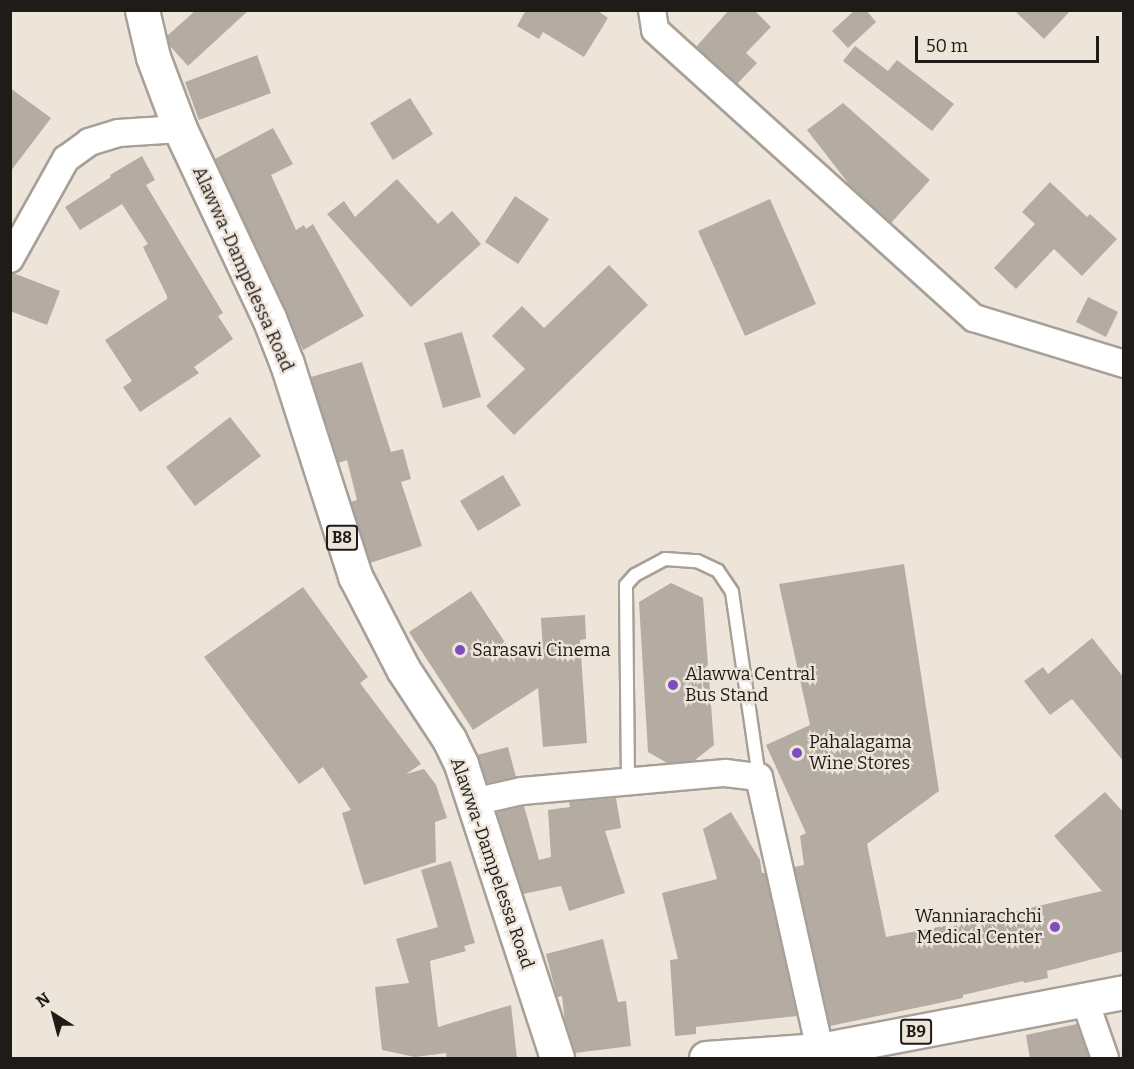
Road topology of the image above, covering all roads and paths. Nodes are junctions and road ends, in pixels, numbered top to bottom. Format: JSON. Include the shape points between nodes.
{"nodes":[{"id":1,"x":142,"y":10,"type":"edge"},
{"id":2,"x":652,"y":10,"type":"edge"},
{"id":3,"x":180,"y":129,"type":"junction"},
{"id":4,"x":10,"y":258,"type":"edge"},
{"id":5,"x":1124,"y":364,"type":"edge"},
{"id":6,"x":759,"y":777,"type":"junction"},
{"id":7,"x":628,"y":782,"type":"junction"},
{"id":8,"x":473,"y":802,"type":"junction"},
{"id":9,"x":1124,"y":992,"type":"edge"},
{"id":10,"x":1085,"y":1001,"type":"junction"},
{"id":11,"x":820,"y":1050,"type":"junction"},
{"id":12,"x":557,"y":1059,"type":"edge"},
{"id":13,"x":706,"y":1059,"type":"edge"},
{"id":14,"x":1105,"y":1059,"type":"edge"}],
"edges":[{"from":1,"to":3,"type":"main road","name":"Alawwa-Dampelessa Road","number":"B8","via":[[153,57]]},
{"from":2,"to":5,"type":"street","via":[[655,30],[974,318]]},
{"from":3,"to":4,"type":"street","via":[[118,133],[89,142],[66,159]]},
{"from":3,"to":8,"type":"main road","name":"Alawwa-Dampelessa Road","number":"B8","via":[[269,318],[355,576],[403,669],[449,739]]},
{"from":6,"to":7,"type":"street","via":[[725,773]]},
{"from":6,"to":7,"type":"lane","via":[[732,592],[718,571],[698,561],[665,559],[635,575],[626,585]]},
{"from":6,"to":11,"type":"street"},
{"from":7,"to":8,"type":"street","via":[[522,791]]},
{"from":8,"to":12,"type":"main road","name":"Alawwa-Dampelessa Road","number":"B8"},
{"from":9,"to":10,"type":"main road","number":"B9"},
{"from":10,"to":11,"type":"main road","number":"B9"},
{"from":10,"to":14,"type":"street"},
{"from":11,"to":13,"type":"main road","number":"B9"}]}
